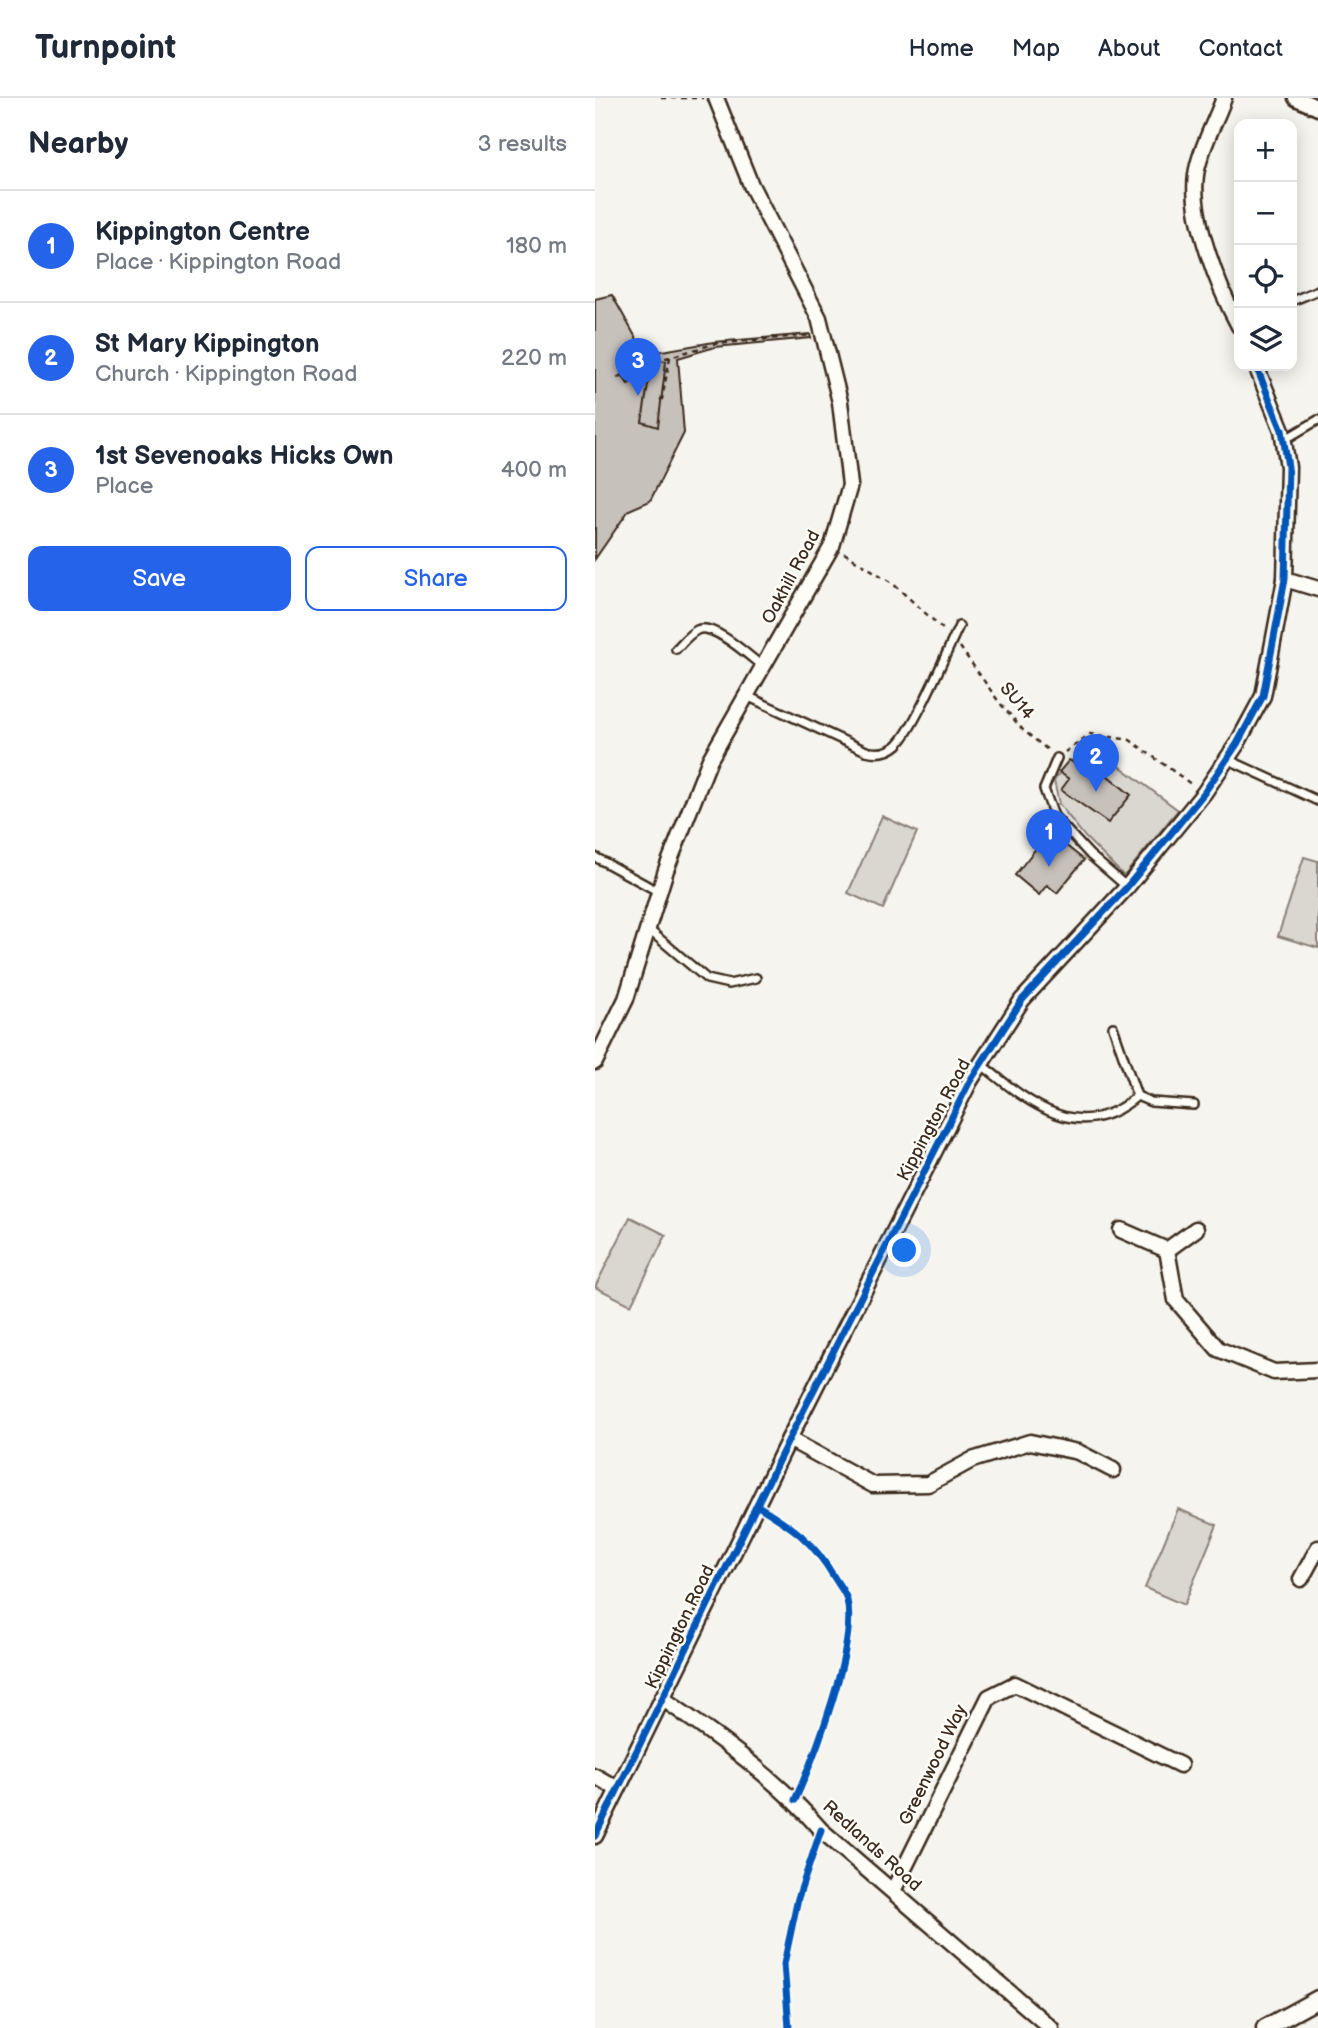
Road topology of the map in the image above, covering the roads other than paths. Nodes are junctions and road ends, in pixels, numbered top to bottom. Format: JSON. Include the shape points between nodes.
{"nodes":[{"id":1,"x":716,"y":98,"type":"edge"},
{"id":2,"x":1224,"y":98,"type":"edge"},
{"id":3,"x":1296,"y":98,"type":"edge"},
{"id":4,"x":1318,"y":108,"type":"edge"},
{"id":5,"x":1318,"y":290,"type":"edge"},
{"id":6,"x":1297,"y":300,"type":"edge"},
{"id":7,"x":1234,"y":314,"type":"edge"},
{"id":8,"x":1259,"y":371,"type":"edge"},
{"id":9,"x":1318,"y":420,"type":"edge"},
{"id":10,"x":1283,"y":440,"type":"junction"},
{"id":11,"x":1285,"y":579,"type":"junction"},
{"id":12,"x":1318,"y":589,"type":"edge"},
{"id":13,"x":959,"y":626,"type":"dead end"},
{"id":14,"x":676,"y":649,"type":"dead end"},
{"id":15,"x":763,"y":667,"type":"junction"},
{"id":16,"x":747,"y":696,"type":"junction"},
{"id":17,"x":1057,"y":758,"type":"road end"},
{"id":18,"x":1227,"y":759,"type":"junction"},
{"id":19,"x":1318,"y":801,"type":"edge"},
{"id":20,"x":595,"y":857,"type":"edge"},
{"id":21,"x":1127,"y":887,"type":"junction"},
{"id":22,"x":659,"y":892,"type":"junction"},
{"id":23,"x":648,"y":929,"type":"junction"},
{"id":24,"x":756,"y":978,"type":"dead end"},
{"id":25,"x":1113,"y":1027,"type":"dead end"},
{"id":26,"x":595,"y":1062,"type":"edge"},
{"id":27,"x":981,"y":1064,"type":"junction"},
{"id":28,"x":1137,"y":1096,"type":"junction"},
{"id":29,"x":1194,"y":1105,"type":"dead end"},
{"id":30,"x":1196,"y":1229,"type":"dead end"},
{"id":31,"x":1121,"y":1230,"type":"dead end"},
{"id":32,"x":1167,"y":1250,"type":"junction"},
{"id":33,"x":1318,"y":1370,"type":"edge"},
{"id":34,"x":789,"y":1438,"type":"junction"},
{"id":35,"x":1113,"y":1470,"type":"dead end"},
{"id":36,"x":1318,"y":1548,"type":"edge"},
{"id":37,"x":1301,"y":1579,"type":"dead end"},
{"id":38,"x":662,"y":1698,"type":"junction"},
{"id":39,"x":1179,"y":1765,"type":"dead end"},
{"id":40,"x":595,"y":1776,"type":"edge"},
{"id":41,"x":618,"y":1789,"type":"junction"},
{"id":42,"x":595,"y":1836,"type":"edge"},
{"id":43,"x":893,"y":1891,"type":"junction"},
{"id":44,"x":1317,"y":2001,"type":"edge"},
{"id":45,"x":1274,"y":2027,"type":"edge"},
{"id":46,"x":1051,"y":2028,"type":"edge"}],
"edges":[{"from":1,"to":15,"type":"street","name":"Oakhill Road","via":[[751,185],[820,318],[840,402],[849,485],[832,546]]},
{"from":2,"to":7,"type":"street","via":[[1196,175],[1200,226]]},
{"from":3,"to":4,"type":"street"},
{"from":5,"to":6,"type":"lane"},
{"from":8,"to":10,"type":"street","name":"Kippington Road"},
{"from":9,"to":10,"type":"lane"},
{"from":10,"to":11,"type":"street","name":"Kippington Road","via":[[1288,467]]},
{"from":11,"to":12,"type":"street"},
{"from":11,"to":18,"type":"street","name":"Kippington Road","via":[[1263,696]]},
{"from":13,"to":16,"type":"lane","via":[[904,737],[889,751],[866,751]]},
{"from":14,"to":15,"type":"lane","via":[[699,628],[706,628]]},
{"from":15,"to":16,"type":"street","name":"Oakhill Road"},
{"from":16,"to":22,"type":"street","name":"Oakhill Road","via":[[711,759]]},
{"from":17,"to":21,"type":"lane","via":[[1044,789],[1054,816]]},
{"from":18,"to":19,"type":"lane"},
{"from":18,"to":21,"type":"street","name":"Kippington Road"},
{"from":20,"to":22,"type":"lane"},
{"from":21,"to":27,"type":"street","name":"Kippington Road","via":[[1023,1000]]},
{"from":22,"to":23,"type":"street","name":"Oakhill Road"},
{"from":23,"to":24,"type":"lane","via":[[707,979],[729,984]]},
{"from":23,"to":26,"type":"street","name":"Oakhill Road","via":[[626,999]]},
{"from":25,"to":28,"type":"lane"},
{"from":27,"to":28,"type":"lane","via":[[1064,1119],[1108,1115]]},
{"from":27,"to":34,"type":"street","name":"Kippington Road"},
{"from":28,"to":29,"type":"lane","via":[[1151,1102]]},
{"from":30,"to":32,"type":"street"},
{"from":31,"to":32,"type":"street"},
{"from":32,"to":33,"type":"street","via":[[1176,1300],[1219,1349],[1274,1372]]},
{"from":34,"to":35,"type":"street","via":[[873,1485],[928,1484],[972,1460],[1030,1442],[1078,1452]]},
{"from":34,"to":38,"type":"street","name":"Kippington Road"},
{"from":36,"to":37,"type":"street"},
{"from":38,"to":41,"type":"street","name":"Kippington Road"},
{"from":38,"to":43,"type":"street","name":"Redlands Road","via":[[740,1753]]},
{"from":39,"to":43,"type":"street","name":"Greenwood Way","via":[[1015,1684],[989,1697]]},
{"from":40,"to":41,"type":"street"},
{"from":41,"to":42,"type":"street","name":"Kippington Road"},
{"from":43,"to":46,"type":"street","name":"Redlands Road"},
{"from":44,"to":45,"type":"street"}]}
